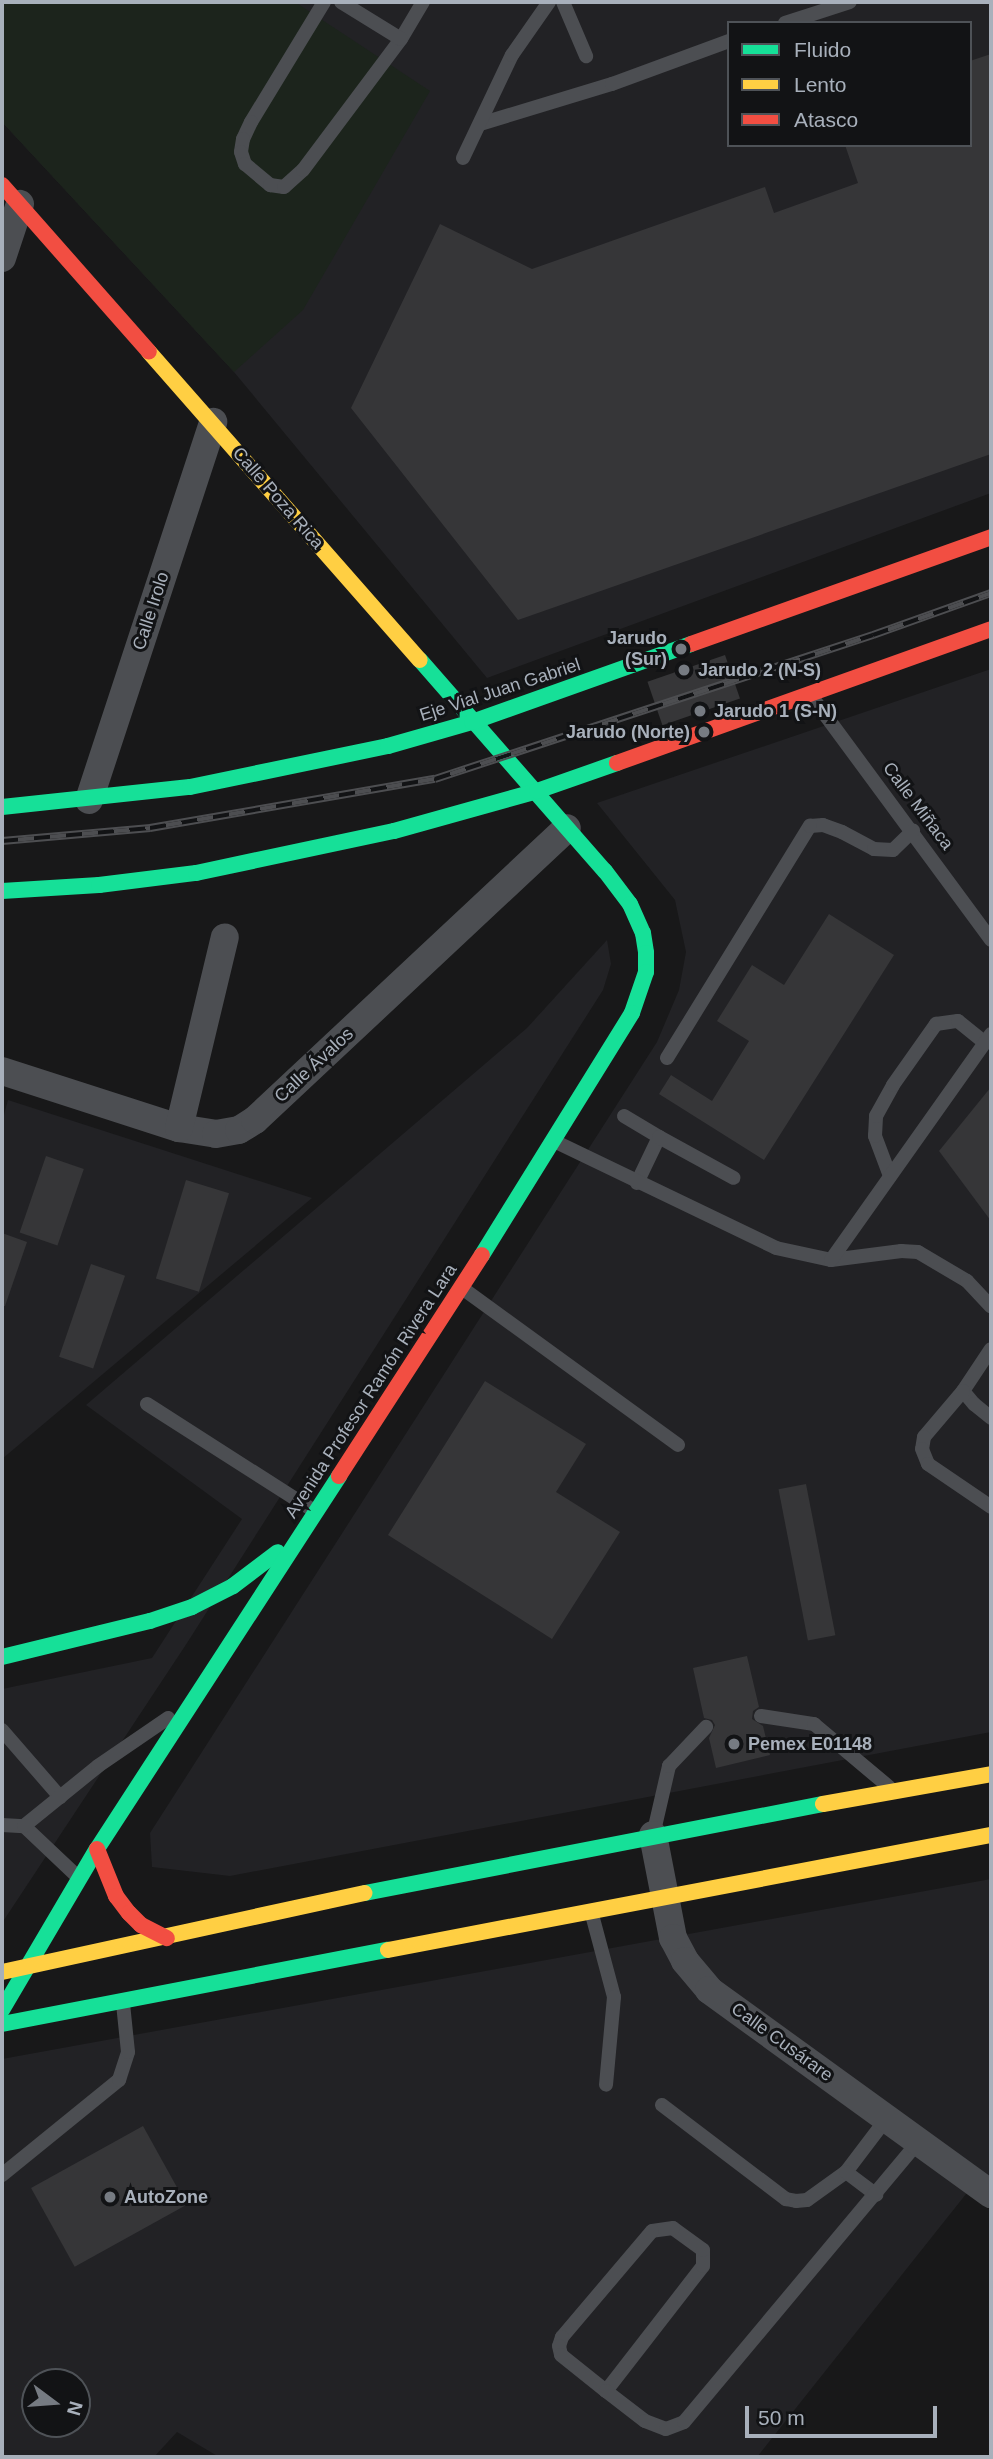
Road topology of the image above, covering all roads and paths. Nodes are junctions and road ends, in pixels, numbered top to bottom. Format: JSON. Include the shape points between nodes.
{"nodes":[{"id":1,"x":324,"y":2,"type":"edge"},
{"id":2,"x":341,"y":2,"type":"edge"},
{"id":3,"x":423,"y":2,"type":"edge"},
{"id":4,"x":549,"y":2,"type":"edge"},
{"id":5,"x":563,"y":2,"type":"edge"},
{"id":6,"x":850,"y":2,"type":"edge"},
{"id":7,"x":791,"y":21,"type":"edge"},
{"id":8,"x":401,"y":39,"type":"junction"},
{"id":9,"x":727,"y":42,"type":"edge"},
{"id":10,"x":586,"y":56,"type":"dead end"},
{"id":11,"x":480,"y":124,"type":"junction"},
{"id":12,"x":463,"y":158,"type":"dead end"},
{"id":13,"x":11,"y":195,"type":"edge"},
{"id":14,"x":2,"y":258,"type":"edge"},
{"id":15,"x":213,"y":422,"type":"junction"},
{"id":16,"x":991,"y":537,"type":"edge"},
{"id":17,"x":991,"y":629,"type":"edge"},
{"id":18,"x":811,"y":696,"type":"junction"},
{"id":19,"x":472,"y":722,"type":"junction"},
{"id":20,"x":537,"y":791,"type":"junction"},
{"id":21,"x":89,"y":800,"type":"junction"},
{"id":22,"x":2,"y":807,"type":"edge"},
{"id":23,"x":568,"y":828,"type":"junction"},
{"id":24,"x":913,"y":831,"type":"junction"},
{"id":25,"x":2,"y":891,"type":"edge"},
{"id":26,"x":225,"y":937,"type":"dead end"},
{"id":27,"x":991,"y":940,"type":"edge"},
{"id":28,"x":988,"y":1038,"type":"edge"},
{"id":29,"x":667,"y":1058,"type":"dead end"},
{"id":30,"x":2,"y":1071,"type":"edge"},
{"id":31,"x":624,"y":1116,"type":"dead end"},
{"id":32,"x":179,"y":1128,"type":"junction"},
{"id":33,"x":659,"y":1136,"type":"junction"},
{"id":34,"x":553,"y":1140,"type":"junction"},
{"id":35,"x":890,"y":1176,"type":"junction"},
{"id":36,"x":734,"y":1178,"type":"dead end"},
{"id":37,"x":637,"y":1183,"type":"junction"},
{"id":38,"x":831,"y":1259,"type":"junction"},
{"id":39,"x":461,"y":1288,"type":"junction"},
{"id":40,"x":991,"y":1307,"type":"edge"},
{"id":41,"x":991,"y":1349,"type":"edge"},
{"id":42,"x":963,"y":1391,"type":"junction"},
{"id":43,"x":148,"y":1404,"type":"dead end"},
{"id":44,"x":991,"y":1418,"type":"edge"},
{"id":45,"x":678,"y":1445,"type":"dead end"},
{"id":46,"x":991,"y":1507,"type":"edge"},
{"id":47,"x":316,"y":1512,"type":"junction"},
{"id":48,"x":299,"y":1537,"type":"junction"},
{"id":49,"x":2,"y":1657,"type":"edge"},
{"id":50,"x":195,"y":1699,"type":"junction"},
{"id":51,"x":761,"y":1716,"type":"dead end"},
{"id":52,"x":706,"y":1727,"type":"dead end"},
{"id":53,"x":2,"y":1730,"type":"edge"},
{"id":54,"x":991,"y":1774,"type":"edge"},
{"id":55,"x":895,"y":1792,"type":"junction"},
{"id":56,"x":60,"y":1797,"type":"junction"},
{"id":57,"x":2,"y":1825,"type":"edge"},
{"id":58,"x":24,"y":1826,"type":"junction"},
{"id":59,"x":653,"y":1835,"type":"junction"},
{"id":60,"x":991,"y":1835,"type":"edge"},
{"id":61,"x":97,"y":1849,"type":"junction"},
{"id":62,"x":80,"y":1879,"type":"junction"},
{"id":63,"x":666,"y":1895,"type":"junction"},
{"id":64,"x":591,"y":1910,"type":"junction"},
{"id":65,"x":167,"y":1938,"type":"junction"},
{"id":66,"x":27,"y":1967,"type":"junction"},
{"id":67,"x":2,"y":1972,"type":"edge"},
{"id":68,"x":123,"y":1999,"type":"junction"},
{"id":69,"x":2,"y":2010,"type":"edge"},
{"id":70,"x":2,"y":2024,"type":"edge"},
{"id":71,"x":606,"y":2085,"type":"dead end"},
{"id":72,"x":662,"y":2105,"type":"dead end"},
{"id":73,"x":887,"y":2118,"type":"junction"},
{"id":74,"x":919,"y":2141,"type":"junction"},
{"id":75,"x":846,"y":2172,"type":"junction"},
{"id":76,"x":2,"y":2175,"type":"edge"},
{"id":77,"x":991,"y":2194,"type":"edge"},
{"id":78,"x":876,"y":2195,"type":"junction"},
{"id":79,"x":606,"y":2391,"type":"junction"}],
"edges":[{"from":1,"to":8,"type":"lane","via":[[243,139],[245,164],[270,185],[284,187],[303,170]]},
{"from":2,"to":8,"type":"lane"},
{"from":3,"to":8,"type":"lane"},
{"from":4,"to":11,"type":"lane","via":[[512,55]]},
{"from":5,"to":10,"type":"lane"},
{"from":6,"to":7,"type":"lane"},
{"from":9,"to":11,"type":"lane","via":[[612,84]]},
{"from":11,"to":12,"type":"lane"},
{"from":13,"to":14,"type":"street","name":"Calle Poza Rica"},
{"from":13,"to":15,"type":"main road","name":"Calle Poza Rica"},
{"from":15,"to":19,"type":"main road","name":"Calle Poza Rica"},
{"from":15,"to":21,"type":"street","name":"Calle Irolo"},
{"from":16,"to":19,"type":"main road","name":"Eje Vial Juan Gabriel"},
{"from":17,"to":18,"type":"main road"},
{"from":18,"to":20,"type":"main road"},
{"from":18,"to":24,"type":"lane","name":"Calle Miñaca"},
{"from":19,"to":20,"type":"main road","name":"Calle Poza Rica"},
{"from":19,"to":21,"type":"main road","name":"Eje Vial Juan Gabriel","via":[[280,770]]},
{"from":20,"to":23,"type":"main road","name":"Avenida Profesor Ramón Rivera Lara"},
{"from":20,"to":25,"type":"main road","via":[[394,831],[196,873]]},
{"from":21,"to":22,"type":"main road","name":"Eje Vial Juan Gabriel"},
{"from":23,"to":32,"type":"street","name":"Calle Ávalos","via":[[255,1120],[239,1130],[216,1134]]},
{"from":23,"to":34,"type":"main road","name":"Avenida Profesor Ramón Rivera Lara","via":[[630,904],[643,933],[646,972],[632,1013]]},
{"from":24,"to":27,"type":"lane","name":"Calle Miñaca"},
{"from":24,"to":29,"type":"lane","via":[[893,850],[874,849],[842,832],[810,825]]},
{"from":26,"to":32,"type":"street"},
{"from":28,"to":35,"type":"lane"},
{"from":28,"to":35,"type":"lane","via":[[958,1021],[936,1024],[876,1116],[875,1136]]},
{"from":30,"to":32,"type":"street","name":"Calle Ávalos"},
{"from":31,"to":33,"type":"lane"},
{"from":33,"to":36,"type":"lane"},
{"from":33,"to":37,"type":"lane"},
{"from":34,"to":37,"type":"lane"},
{"from":34,"to":39,"type":"main road","name":"Avenida Profesor Ramón Rivera Lara"},
{"from":35,"to":38,"type":"lane"},
{"from":37,"to":38,"type":"lane","via":[[776,1248]]},
{"from":38,"to":40,"type":"lane","via":[[919,1252],[967,1281]]},
{"from":39,"to":45,"type":"lane"},
{"from":39,"to":47,"type":"main road","name":"Avenida Profesor Ramón Rivera Lara"},
{"from":41,"to":42,"type":"lane"},
{"from":42,"to":44,"type":"lane"},
{"from":42,"to":46,"type":"lane","via":[[924,1437],[922,1449],[928,1464]]},
{"from":43,"to":47,"type":"lane"},
{"from":47,"to":48,"type":"main road","name":"Avenida Profesor Ramón Rivera Lara"},
{"from":48,"to":49,"type":"main road","via":[[233,1586],[192,1607]]},
{"from":48,"to":50,"type":"main road","name":"Avenida Profesor Ramón Rivera Lara"},
{"from":50,"to":56,"type":"lane"},
{"from":50,"to":61,"type":"main road","name":"Avenida Profesor Ramón Rivera Lara"},
{"from":51,"to":55,"type":"lane","via":[[814,1724]]},
{"from":52,"to":59,"type":"lane","via":[[669,1766]]},
{"from":53,"to":56,"type":"lane"},
{"from":54,"to":55,"type":"main road"},
{"from":55,"to":59,"type":"main road"},
{"from":56,"to":58,"type":"lane"},
{"from":57,"to":58,"type":"lane"},
{"from":58,"to":62,"type":"lane"},
{"from":59,"to":63,"type":"street","name":"Calle Cusárare"},
{"from":59,"to":65,"type":"main road","via":[[296,1907]]},
{"from":60,"to":63,"type":"main road"},
{"from":61,"to":62,"type":"main road","name":"Avenida Profesor Ramón Rivera Lara"},
{"from":61,"to":65,"type":"main road","via":[[116,1895],[129,1913],[141,1926]]},
{"from":62,"to":66,"type":"main road","name":"Avenida Profesor Ramón Rivera Lara"},
{"from":63,"to":64,"type":"main road"},
{"from":63,"to":73,"type":"street","name":"Calle Cusárare","via":[[673,1938],[709,1990]]},
{"from":64,"to":68,"type":"main road"},
{"from":64,"to":71,"type":"lane","via":[[614,1997]]},
{"from":65,"to":66,"type":"main road"},
{"from":66,"to":67,"type":"main road"},
{"from":66,"to":69,"type":"main road","name":"Avenida Profesor Ramón Rivera Lara"},
{"from":68,"to":70,"type":"main road"},
{"from":68,"to":76,"type":"lane","via":[[128,2052],[119,2080]]},
{"from":72,"to":75,"type":"lane","via":[[786,2199],[807,2200]]},
{"from":73,"to":74,"type":"street","name":"Calle Cusárare"},
{"from":73,"to":75,"type":"lane"},
{"from":74,"to":77,"type":"street","name":"Calle Cusárare"},
{"from":74,"to":78,"type":"lane"},
{"from":75,"to":78,"type":"lane"},
{"from":78,"to":79,"type":"lane","via":[[684,2422],[666,2429],[645,2421]]},
{"from":79,"to":79,"type":"lane","via":[[561,2355],[562,2337],[652,2231],[673,2228],[703,2250],[703,2266]]}]}
